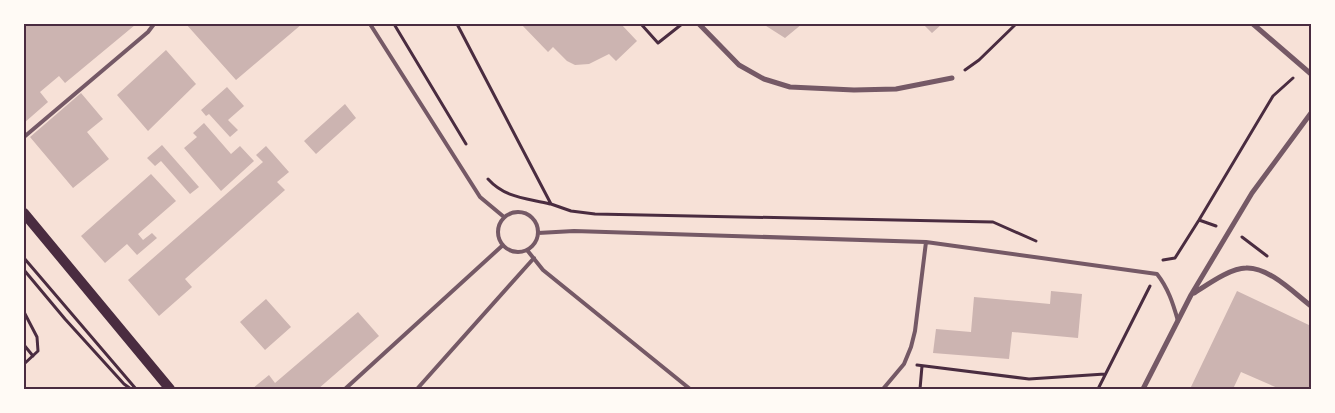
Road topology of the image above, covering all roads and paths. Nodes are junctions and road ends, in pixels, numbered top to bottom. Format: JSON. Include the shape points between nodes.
{"nodes":[{"id":1,"x":154,"y":24,"type":"edge"},
{"id":2,"x":370,"y":24,"type":"edge"},
{"id":3,"x":394,"y":24,"type":"edge"},
{"id":4,"x":457,"y":24,"type":"edge"},
{"id":5,"x":641,"y":24,"type":"edge"},
{"id":6,"x":682,"y":24,"type":"edge"},
{"id":7,"x":699,"y":24,"type":"edge"},
{"id":8,"x":1016,"y":24,"type":"edge"},
{"id":9,"x":1253,"y":24,"type":"edge"},
{"id":10,"x":1305,"y":68,"type":"junction"},
{"id":11,"x":1311,"y":74,"type":"edge"},
{"id":12,"x":952,"y":78,"type":"joint"},
{"id":13,"x":1311,"y":112,"type":"edge"},
{"id":14,"x":24,"y":136,"type":"edge"},
{"id":15,"x":471,"y":152,"type":"dead end"},
{"id":16,"x":486,"y":178,"type":"dead end"},
{"id":17,"x":551,"y":204,"type":"junction"},
{"id":18,"x":24,"y":213,"type":"edge"},
{"id":19,"x":504,"y":217,"type":"junction"},
{"id":20,"x":538,"y":233,"type":"junction"},
{"id":21,"x":926,"y":242,"type":"junction"},
{"id":22,"x":1038,"y":242,"type":"dead end"},
{"id":23,"x":503,"y":245,"type":"junction"},
{"id":24,"x":527,"y":250,"type":"junction"},
{"id":25,"x":24,"y":258,"type":"edge"},
{"id":26,"x":534,"y":258,"type":"junction"},
{"id":27,"x":1158,"y":259,"type":"dead end"},
{"id":28,"x":1165,"y":260,"type":"junction"},
{"id":29,"x":24,"y":270,"type":"edge"},
{"id":30,"x":1157,"y":274,"type":"junction"},
{"id":31,"x":1191,"y":295,"type":"junction"},
{"id":32,"x":1311,"y":306,"type":"edge"},
{"id":33,"x":24,"y":312,"type":"edge"},
{"id":34,"x":1178,"y":321,"type":"junction"},
{"id":35,"x":24,"y":345,"type":"edge"},
{"id":36,"x":33,"y":356,"type":"junction"},
{"id":37,"x":24,"y":364,"type":"edge"},
{"id":38,"x":904,"y":364,"type":"junction"},
{"id":39,"x":922,"y":366,"type":"junction"},
{"id":40,"x":1105,"y":374,"type":"junction"},
{"id":41,"x":131,"y":389,"type":"edge"},
{"id":42,"x":136,"y":389,"type":"edge"},
{"id":43,"x":170,"y":389,"type":"edge"},
{"id":44,"x":345,"y":389,"type":"edge"},
{"id":45,"x":417,"y":389,"type":"edge"},
{"id":46,"x":690,"y":389,"type":"edge"},
{"id":47,"x":883,"y":389,"type":"edge"},
{"id":48,"x":920,"y":389,"type":"edge"},
{"id":49,"x":1098,"y":389,"type":"edge"},
{"id":50,"x":1144,"y":389,"type":"edge"}],
"edges":[{"from":1,"to":14,"type":"lane"},
{"from":2,"to":19,"type":"lane","via":[[480,198]]},
{"from":3,"to":15,"type":"path"},
{"from":4,"to":17,"type":"path"},
{"from":5,"to":6,"type":"path","via":[[658,43]]},
{"from":7,"to":12,"type":"street","via":[[740,65],[764,79],[790,87],[896,89]]},
{"from":8,"to":12,"type":"path","via":[[980,60]]},
{"from":9,"to":10,"type":"street"},
{"from":10,"to":11,"type":"street"},
{"from":10,"to":28,"type":"path","via":[[1273,96],[1175,258]]},
{"from":13,"to":31,"type":"street","via":[[1252,193]]},
{"from":16,"to":17,"type":"path","via":[[509,195]]},
{"from":17,"to":22,"type":"path","via":[[595,214],[993,222]]},
{"from":18,"to":43,"type":"main road"},
{"from":19,"to":20,"type":"lane","via":[[510,213],[531,216]]},
{"from":19,"to":23,"type":"lane","via":[[498,234]]},
{"from":20,"to":21,"type":"lane","via":[[574,231]]},
{"from":20,"to":24,"type":"lane"},
{"from":21,"to":30,"type":"lane"},
{"from":21,"to":38,"type":"lane","via":[[916,331]]},
{"from":23,"to":24,"type":"lane","via":[[512,251]]},
{"from":23,"to":44,"type":"lane"},
{"from":24,"to":26,"type":"lane"},
{"from":25,"to":42,"type":"path"},
{"from":26,"to":45,"type":"lane"},
{"from":26,"to":46,"type":"lane","via":[[543,270]]},
{"from":27,"to":28,"type":"path"},
{"from":28,"to":30,"type":"path"},
{"from":29,"to":41,"type":"path"},
{"from":30,"to":34,"type":"lane","via":[[1172,299]]},
{"from":30,"to":40,"type":"path"},
{"from":31,"to":32,"type":"street","via":[[1233,271],[1245,268],[1276,278]]},
{"from":31,"to":34,"type":"street"},
{"from":33,"to":36,"type":"path","via":[[38,342],[38,351]]},
{"from":34,"to":50,"type":"street"},
{"from":35,"to":36,"type":"path"},
{"from":36,"to":37,"type":"path"},
{"from":38,"to":39,"type":"path"},
{"from":38,"to":47,"type":"lane"},
{"from":39,"to":40,"type":"path","via":[[1029,379]]},
{"from":39,"to":48,"type":"path"},
{"from":40,"to":49,"type":"path"}]}
